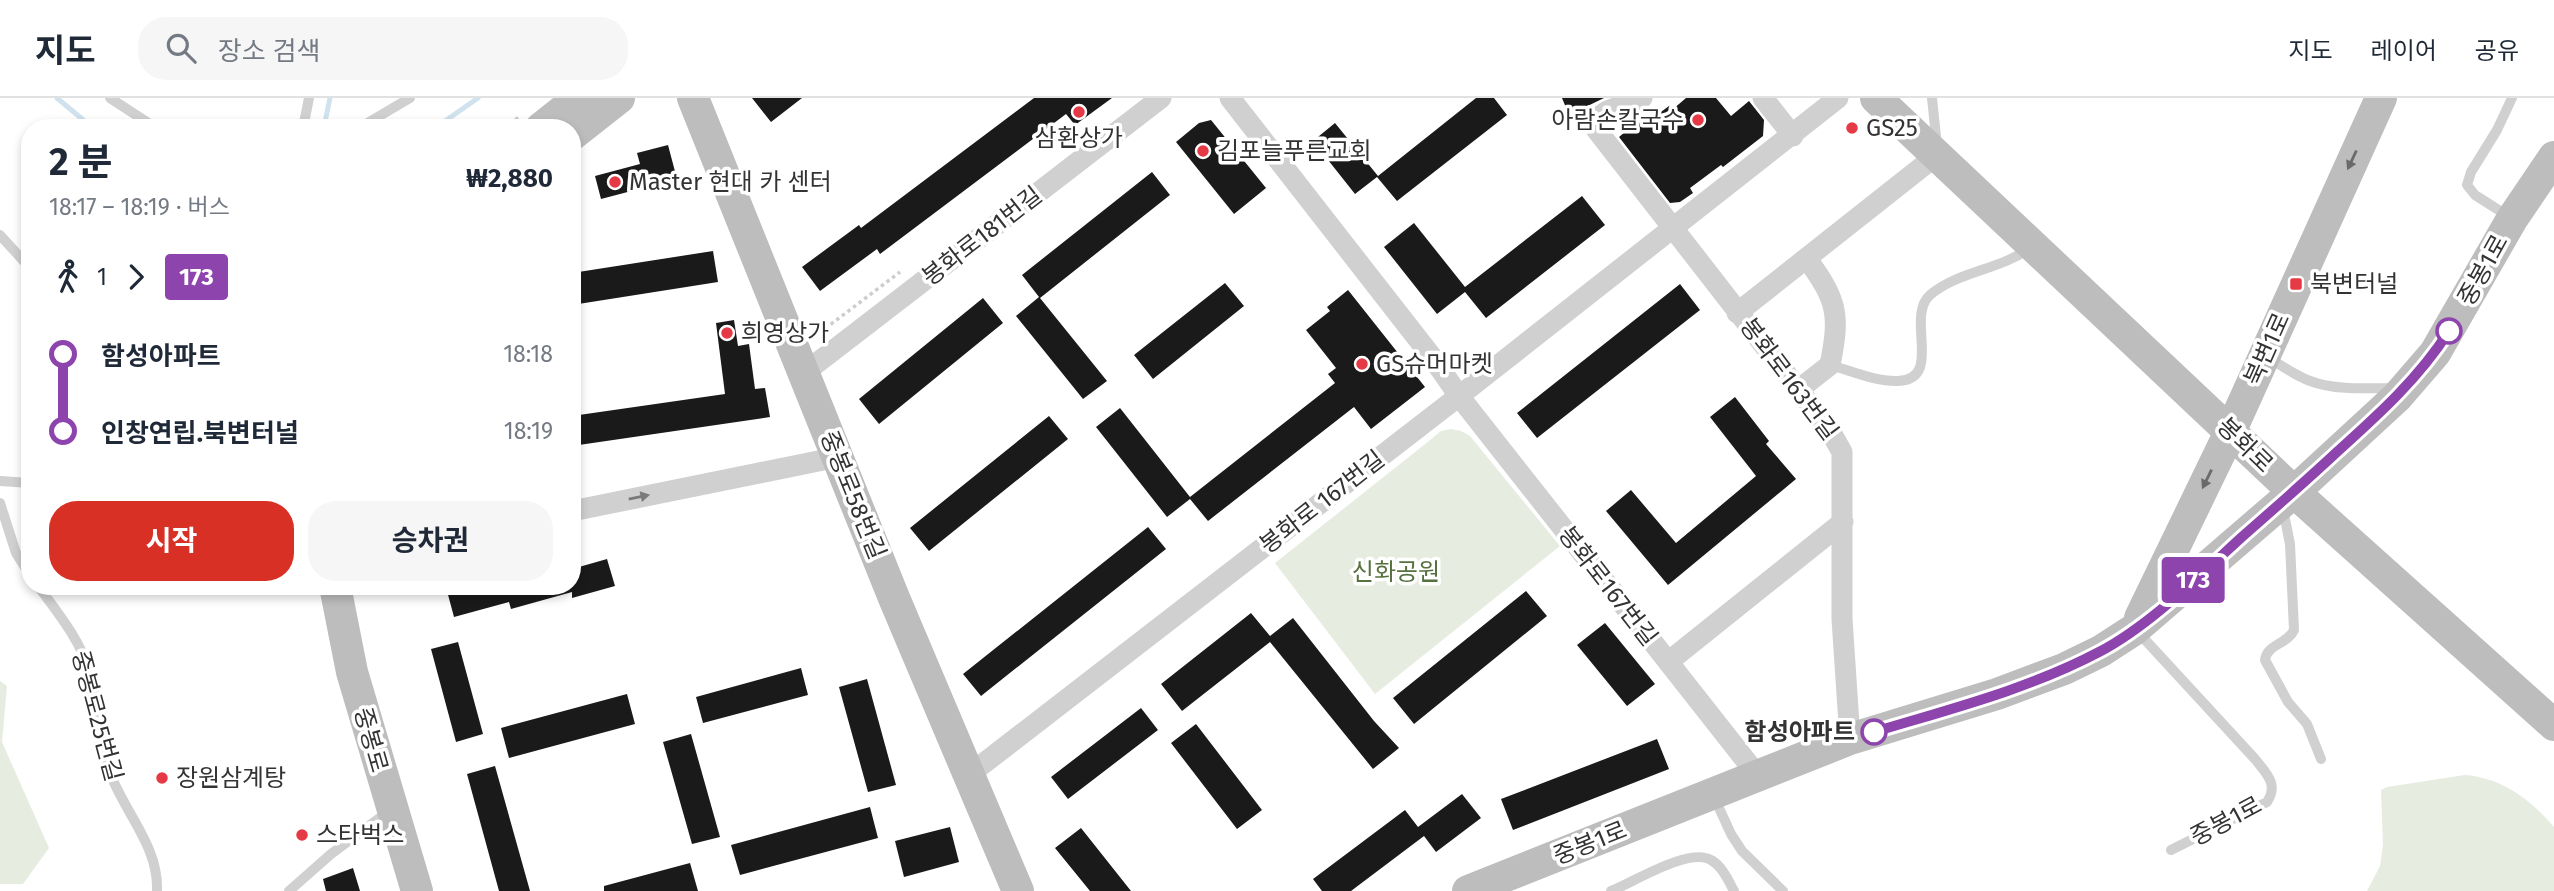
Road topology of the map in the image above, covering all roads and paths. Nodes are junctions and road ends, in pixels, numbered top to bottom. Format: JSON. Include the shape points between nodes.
{"nodes":[{"id":1,"x":110,"y":98,"type":"edge"},
{"id":2,"x":309,"y":98,"type":"edge"},
{"id":3,"x":410,"y":98,"type":"edge"},
{"id":4,"x":579,"y":98,"type":"edge"},
{"id":5,"x":619,"y":98,"type":"edge"},
{"id":6,"x":692,"y":98,"type":"edge"},
{"id":7,"x":1161,"y":98,"type":"edge"},
{"id":8,"x":1230,"y":98,"type":"edge"},
{"id":9,"x":1642,"y":98,"type":"edge"},
{"id":10,"x":1763,"y":98,"type":"edge"},
{"id":11,"x":1838,"y":98,"type":"edge"},
{"id":12,"x":1876,"y":98,"type":"edge"},
{"id":13,"x":1933,"y":98,"type":"edge"},
{"id":14,"x":2512,"y":98,"type":"edge"},
{"id":15,"x":2373,"y":100,"type":"edge"},
{"id":16,"x":142,"y":119,"type":"edge"},
{"id":17,"x":305,"y":119,"type":"edge"},
{"id":18,"x":374,"y":119,"type":"edge"},
{"id":19,"x":552,"y":119,"type":"edge"},
{"id":20,"x":581,"y":128,"type":"edge"},
{"id":21,"x":1793,"y":136,"type":"junction"},
{"id":22,"x":1937,"y":155,"type":"junction"},
{"id":23,"x":2554,"y":158,"type":"edge"},
{"id":24,"x":2512,"y":219,"type":"junction"},
{"id":25,"x":1672,"y":228,"type":"junction"},
{"id":26,"x":0,"y":235,"type":"edge"},
{"id":27,"x":2033,"y":245,"type":"junction"},
{"id":28,"x":21,"y":258,"type":"edge"},
{"id":29,"x":1807,"y":259,"type":"junction"},
{"id":30,"x":1737,"y":313,"type":"junction"},
{"id":31,"x":2264,"y":355,"type":"junction"},
{"id":32,"x":1830,"y":365,"type":"junction"},
{"id":33,"x":804,"y":373,"type":"junction"},
{"id":34,"x":2405,"y":388,"type":"junction"},
{"id":35,"x":1798,"y":390,"type":"junction"},
{"id":36,"x":1459,"y":396,"type":"junction"},
{"id":37,"x":2231,"y":430,"type":"junction"},
{"id":38,"x":838,"y":457,"type":"junction"},
{"id":39,"x":0,"y":481,"type":"edge"},
{"id":40,"x":21,"y":482,"type":"edge"},
{"id":41,"x":2288,"y":497,"type":"junction"},
{"id":42,"x":0,"y":503,"type":"edge"},
{"id":43,"x":581,"y":509,"type":"edge"},
{"id":44,"x":1843,"y":522,"type":"junction"},
{"id":45,"x":2183,"y":527,"type":"junction"},
{"id":46,"x":21,"y":561,"type":"edge"},
{"id":47,"x":2214,"y":562,"type":"junction"},
{"id":48,"x":45,"y":595,"type":"edge"},
{"id":49,"x":336,"y":595,"type":"edge"},
{"id":50,"x":357,"y":595,"type":"edge"},
{"id":51,"x":2135,"y":629,"type":"junction"},
{"id":52,"x":1668,"y":662,"type":"junction"},
{"id":53,"x":2554,"y":725,"type":"edge"},
{"id":54,"x":1850,"y":739,"type":"junction"},
{"id":55,"x":2321,"y":759,"type":"dead end"},
{"id":56,"x":970,"y":774,"type":"junction"},
{"id":57,"x":1758,"y":776,"type":"junction"},
{"id":58,"x":1713,"y":794,"type":"junction"},
{"id":59,"x":392,"y":809,"type":"junction"},
{"id":60,"x":2171,"y":850,"type":"dead end"},
{"id":61,"x":157,"y":891,"type":"edge"},
{"id":62,"x":289,"y":891,"type":"edge"},
{"id":63,"x":416,"y":891,"type":"edge"},
{"id":64,"x":436,"y":891,"type":"edge"},
{"id":65,"x":1018,"y":891,"type":"edge"},
{"id":66,"x":1468,"y":891,"type":"edge"},
{"id":67,"x":1611,"y":891,"type":"edge"},
{"id":68,"x":1734,"y":891,"type":"edge"},
{"id":69,"x":1783,"y":891,"type":"edge"}],
"edges":[{"from":1,"to":16,"type":"lane"},
{"from":2,"to":17,"type":"lane"},
{"from":3,"to":18,"type":"lane"},
{"from":4,"to":19,"type":"street"},
{"from":5,"to":20,"type":"street"},
{"from":6,"to":33,"type":"street","name":"중봉로58번길"},
{"from":7,"to":33,"type":"street","name":"봉화로181번길"},
{"from":8,"to":36,"type":"street"},
{"from":9,"to":25,"type":"street","via":[[1607,111],[1597,118],[1596,129]]},
{"from":10,"to":21,"type":"street"},
{"from":11,"to":21,"type":"street","name":"봉화로 167번길"},
{"from":12,"to":22,"type":"street","name":"봉화로"},
{"from":13,"to":22,"type":"lane"},
{"from":14,"to":24,"type":"lane","name":"중봉1로","via":[[2467,185]]},
{"from":15,"to":31,"type":"street","name":"북변1로","one_way":true},
{"from":21,"to":25,"type":"street","name":"봉화로 167번길"},
{"from":22,"to":27,"type":"street","name":"봉화로"},
{"from":22,"to":29,"type":"street","name":"봉화로163번길"},
{"from":23,"to":24,"type":"street","name":"중봉1로"},
{"from":24,"to":34,"type":"street","name":"중봉1로","via":[[2435,353]]},
{"from":25,"to":30,"type":"street"},
{"from":25,"to":36,"type":"street","name":"봉화로 167번길"},
{"from":26,"to":28,"type":"lane"},
{"from":27,"to":32,"type":"lane","via":[[2009,261],[1942,287],[1924,301],[1920,308],[1923,354],[1915,375],[1897,381],[1878,379]]},
{"from":27,"to":37,"type":"street","name":"봉화로"},
{"from":29,"to":30,"type":"street","name":"봉화로163번길"},
{"from":29,"to":32,"type":"street","via":[[1833,301],[1836,335]]},
{"from":30,"to":35,"type":"street","name":"봉화로163번길"},
{"from":31,"to":34,"type":"lane","via":[[2323,385]]},
{"from":31,"to":37,"type":"street","name":"북변1로"},
{"from":32,"to":35,"type":"street"},
{"from":33,"to":38,"type":"street","name":"중봉로58번길"},
{"from":34,"to":41,"type":"street","name":"중봉1로"},
{"from":35,"to":44,"type":"street","name":"봉화로163번길","via":[[1842,452]]},
{"from":36,"to":52,"type":"street","name":"봉화로167번길"},
{"from":36,"to":56,"type":"street","name":"봉화로 167번길"},
{"from":37,"to":41,"type":"street","name":"봉화로"},
{"from":37,"to":45,"type":"street","name":"북변1로","one_way":true},
{"from":43,"to":38,"type":"street","one_way":true},
{"from":38,"to":56,"type":"street","name":"중봉로58번길"},
{"from":39,"to":40,"type":"lane"},
{"from":41,"to":47,"type":"street","name":"중봉1로"},
{"from":41,"to":53,"type":"street","name":"봉화로"},
{"from":41,"to":55,"type":"lane","via":[[2294,630],[2289,639],[2269,649],[2265,660],[2288,702],[2307,724]]},
{"from":42,"to":46,"type":"lane"},
{"from":44,"to":52,"type":"street"},
{"from":44,"to":54,"type":"street","name":"봉화로163번길","via":[[1842,619]]},
{"from":45,"to":47,"type":"street","via":[[2194,551]]},
{"from":45,"to":51,"type":"street","name":"북변1로"},
{"from":47,"to":51,"type":"street","name":"중봉1로"},
{"from":48,"to":61,"type":"lane","name":"중봉로25번길","via":[[73,632],[92,678],[109,769],[150,850],[158,876]]},
{"from":49,"to":59,"type":"street","name":"중봉로","via":[[354,682]]},
{"from":50,"to":64,"type":"street","name":"중봉로","via":[[371,666]]},
{"from":51,"to":54,"type":"street","name":"중봉1로","via":[[2053,673]]},
{"from":51,"to":60,"type":"lane","name":"중봉1로","via":[[2255,759],[2273,788],[2267,802]]},
{"from":52,"to":57,"type":"street","name":"봉화로167번길"},
{"from":54,"to":57,"type":"street","name":"중봉1로"},
{"from":56,"to":65,"type":"street","name":"중봉로58번길"},
{"from":57,"to":58,"type":"street","name":"중봉1로"},
{"from":58,"to":66,"type":"street","name":"중봉1로"},
{"from":58,"to":69,"type":"lane","via":[[1742,851]]},
{"from":59,"to":62,"type":"lane"},
{"from":59,"to":63,"type":"street","name":"중봉로"},
{"from":67,"to":68,"type":"lane","via":[[1673,863],[1702,856],[1714,861]]}]}
